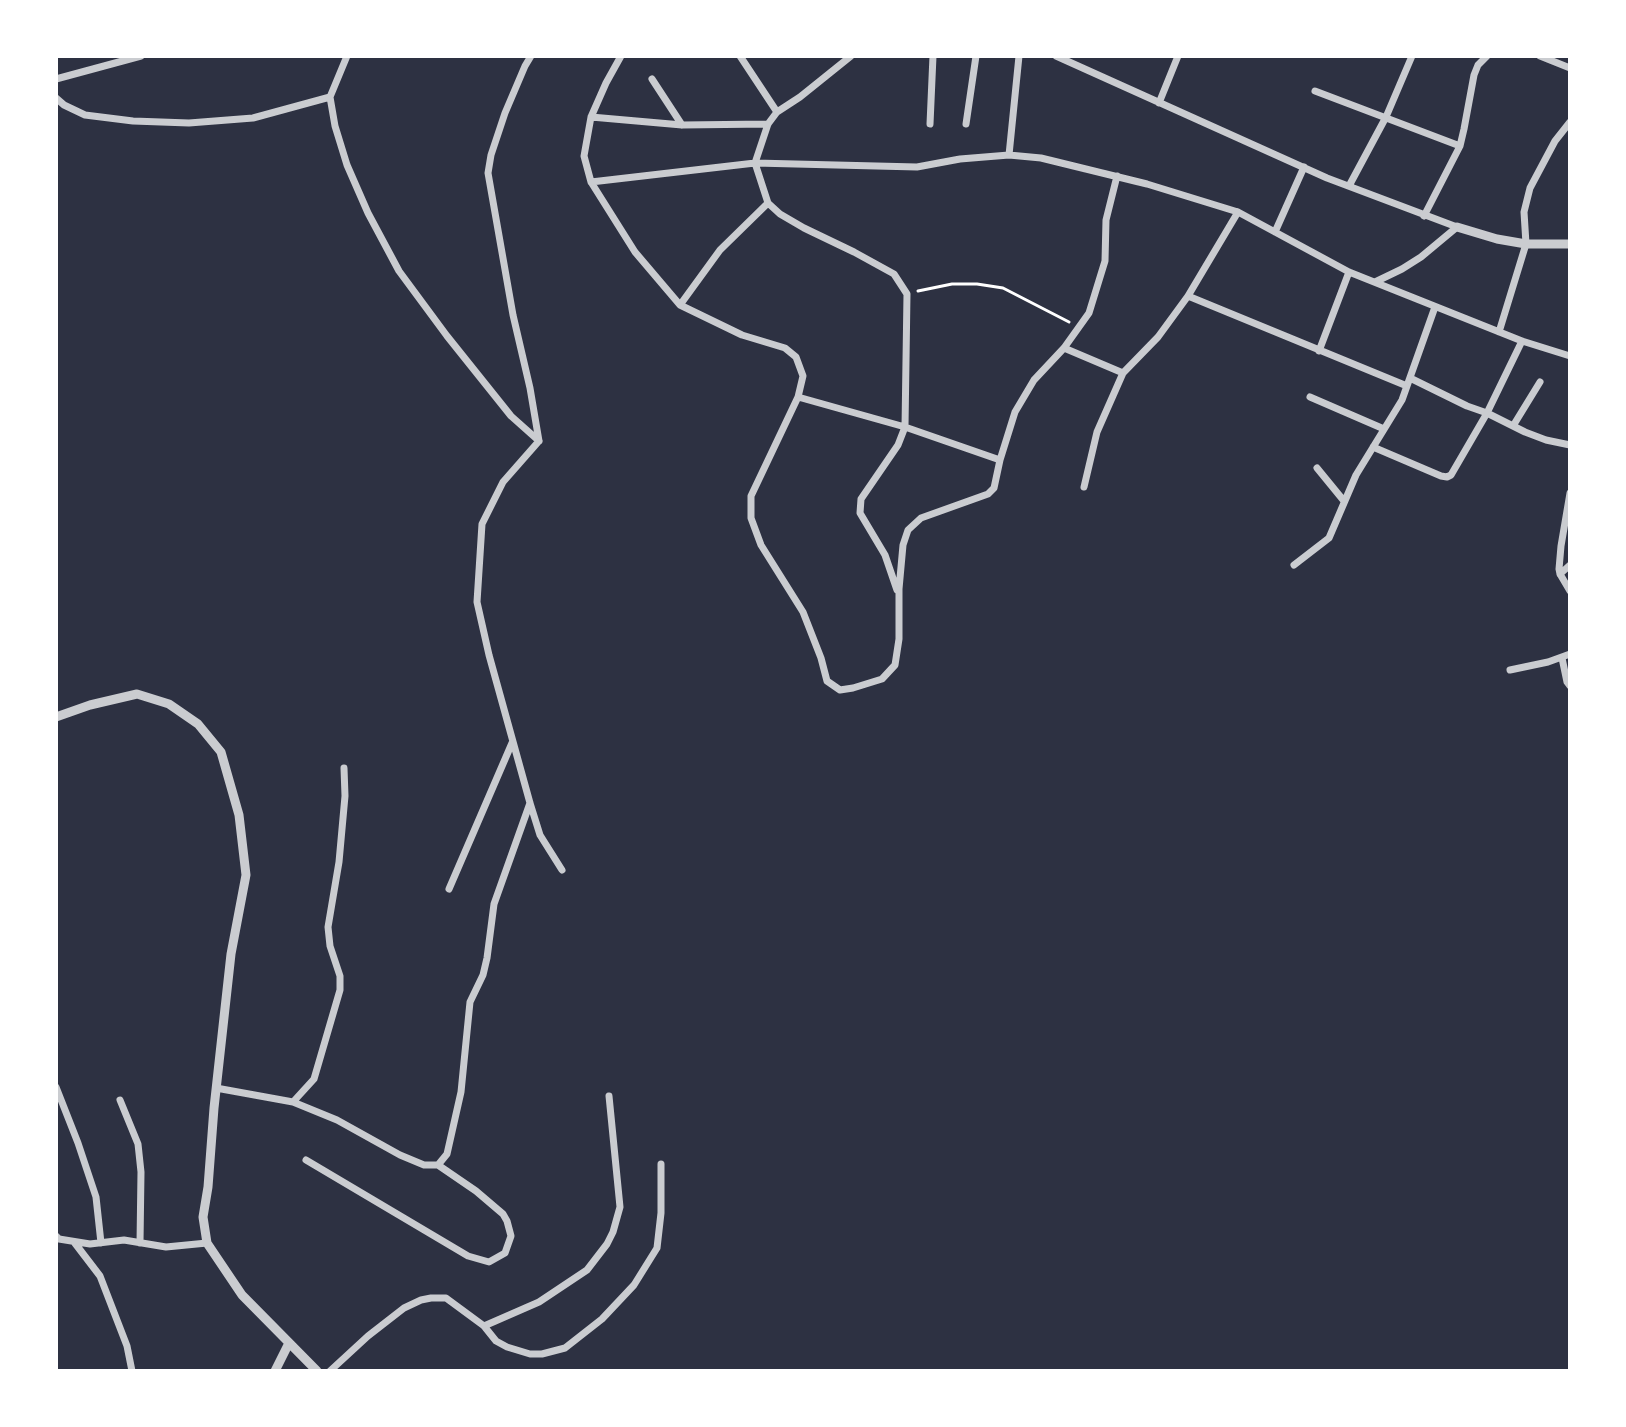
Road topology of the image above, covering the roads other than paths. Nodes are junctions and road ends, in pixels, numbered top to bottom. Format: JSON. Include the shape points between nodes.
{"nodes":[{"id":1,"x":141,"y":56,"type":"edge"},
{"id":2,"x":347,"y":56,"type":"edge"},
{"id":3,"x":531,"y":56,"type":"edge"},
{"id":4,"x":621,"y":56,"type":"edge"},
{"id":5,"x":740,"y":56,"type":"edge"},
{"id":6,"x":851,"y":56,"type":"edge"},
{"id":7,"x":933,"y":56,"type":"edge"},
{"id":8,"x":976,"y":56,"type":"edge"},
{"id":9,"x":1019,"y":56,"type":"edge"},
{"id":10,"x":1056,"y":56,"type":"edge"},
{"id":11,"x":1178,"y":56,"type":"edge"},
{"id":12,"x":1412,"y":56,"type":"edge"},
{"id":13,"x":1487,"y":56,"type":"edge"},
{"id":14,"x":1540,"y":56,"type":"edge"},
{"id":15,"x":838,"y":59,"type":"edge"},
{"id":16,"x":1570,"y":68,"type":"edge"},
{"id":17,"x":56,"y":79,"type":"edge"},
{"id":18,"x":652,"y":79,"type":"dead end"},
{"id":19,"x":1315,"y":91,"type":"dead end"},
{"id":20,"x":330,"y":97,"type":"junction"},
{"id":21,"x":56,"y":98,"type":"edge"},
{"id":22,"x":1159,"y":103,"type":"junction"},
{"id":23,"x":777,"y":112,"type":"junction"},
{"id":24,"x":591,"y":117,"type":"junction"},
{"id":25,"x":1386,"y":117,"type":"junction"},
{"id":26,"x":1570,"y":122,"type":"edge"},
{"id":27,"x":768,"y":124,"type":"junction"},
{"id":28,"x":930,"y":124,"type":"dead end"},
{"id":29,"x":966,"y":124,"type":"dead end"},
{"id":30,"x":682,"y":125,"type":"junction"},
{"id":31,"x":1460,"y":146,"type":"junction"},
{"id":32,"x":1009,"y":155,"type":"junction"},
{"id":33,"x":755,"y":163,"type":"junction"},
{"id":34,"x":1304,"y":167,"type":"junction"},
{"id":35,"x":1117,"y":176,"type":"junction"},
{"id":36,"x":591,"y":182,"type":"junction"},
{"id":37,"x":1349,"y":186,"type":"junction"},
{"id":38,"x":768,"y":203,"type":"junction"},
{"id":39,"x":1238,"y":212,"type":"junction"},
{"id":40,"x":1424,"y":216,"type":"junction"},
{"id":41,"x":1457,"y":227,"type":"junction"},
{"id":42,"x":1275,"y":232,"type":"junction"},
{"id":43,"x":1526,"y":244,"type":"junction"},
{"id":44,"x":1570,"y":244,"type":"edge"},
{"id":45,"x":1349,"y":272,"type":"junction"},
{"id":46,"x":1375,"y":282,"type":"junction"},
{"id":47,"x":1188,"y":296,"type":"junction"},
{"id":48,"x":680,"y":305,"type":"junction"},
{"id":49,"x":1435,"y":307,"type":"junction"},
{"id":50,"x":1499,"y":332,"type":"junction"},
{"id":51,"x":1522,"y":341,"type":"junction"},
{"id":52,"x":1064,"y":348,"type":"junction"},
{"id":53,"x":1319,"y":351,"type":"junction"},
{"id":54,"x":1570,"y":356,"type":"edge"},
{"id":55,"x":1123,"y":373,"type":"junction"},
{"id":56,"x":1408,"y":382,"type":"junction"},
{"id":57,"x":1540,"y":382,"type":"dead end"},
{"id":58,"x":798,"y":397,"type":"junction"},
{"id":59,"x":1310,"y":397,"type":"dead end"},
{"id":60,"x":1487,"y":413,"type":"junction"},
{"id":61,"x":1513,"y":426,"type":"junction"},
{"id":62,"x":905,"y":427,"type":"junction"},
{"id":63,"x":1384,"y":429,"type":"junction"},
{"id":64,"x":539,"y":441,"type":"junction"},
{"id":65,"x":1570,"y":445,"type":"edge"},
{"id":66,"x":1373,"y":447,"type":"junction"},
{"id":67,"x":1000,"y":460,"type":"junction"},
{"id":68,"x":1317,"y":468,"type":"dead end"},
{"id":69,"x":1084,"y":487,"type":"dead end"},
{"id":70,"x":1570,"y":493,"type":"edge"},
{"id":71,"x":1344,"y":501,"type":"junction"},
{"id":72,"x":1294,"y":565,"type":"dead end"},
{"id":73,"x":1570,"y":565,"type":"edge"},
{"id":74,"x":1560,"y":574,"type":"junction"},
{"id":75,"x":1570,"y":591,"type":"edge"},
{"id":76,"x":899,"y":596,"type":"junction"},
{"id":77,"x":1566,"y":656,"type":"edge"},
{"id":78,"x":1510,"y":670,"type":"dead end"},
{"id":79,"x":1570,"y":686,"type":"edge"},
{"id":80,"x":56,"y":717,"type":"edge"},
{"id":81,"x":513,"y":741,"type":"junction"},
{"id":82,"x":344,"y":768,"type":"dead end"},
{"id":83,"x":530,"y":803,"type":"junction"},
{"id":84,"x":562,"y":870,"type":"dead end"},
{"id":85,"x":449,"y":889,"type":"dead end"},
{"id":86,"x":56,"y":1087,"type":"edge"},
{"id":87,"x":216,"y":1088,"type":"junction"},
{"id":88,"x":609,"y":1096,"type":"dead end"},
{"id":89,"x":120,"y":1100,"type":"dead end"},
{"id":90,"x":293,"y":1102,"type":"junction"},
{"id":91,"x":306,"y":1160,"type":"dead end"},
{"id":92,"x":661,"y":1164,"type":"dead end"},
{"id":93,"x":438,"y":1165,"type":"junction"},
{"id":94,"x":56,"y":1236,"type":"edge"},
{"id":95,"x":74,"y":1242,"type":"junction"},
{"id":96,"x":101,"y":1243,"type":"junction"},
{"id":97,"x":140,"y":1243,"type":"junction"},
{"id":98,"x":207,"y":1243,"type":"junction"},
{"id":99,"x":484,"y":1326,"type":"junction"},
{"id":100,"x":289,"y":1343,"type":"junction"},
{"id":101,"x":132,"y":1371,"type":"edge"},
{"id":102,"x":275,"y":1371,"type":"edge"},
{"id":103,"x":317,"y":1371,"type":"edge"},
{"id":104,"x":330,"y":1371,"type":"edge"}],
"edges":[{"from":1,"to":17,"type":"street"},
{"from":2,"to":20,"type":"street"},
{"from":3,"to":64,"type":"street","via":[[505,113],[488,173]]},
{"from":4,"to":24,"type":"street"},
{"from":5,"to":23,"type":"street"},
{"from":6,"to":15,"type":"street"},
{"from":7,"to":28,"type":"street"},
{"from":8,"to":29,"type":"street"},
{"from":9,"to":32,"type":"street"},
{"from":10,"to":22,"type":"street"},
{"from":11,"to":22,"type":"street"},
{"from":12,"to":25,"type":"street"},
{"from":13,"to":31,"type":"street","via":[[1474,75]]},
{"from":14,"to":16,"type":"street"},
{"from":15,"to":23,"type":"street"},
{"from":18,"to":30,"type":"street"},
{"from":19,"to":25,"type":"street"},
{"from":20,"to":21,"type":"street","via":[[253,118],[189,123],[85,115]]},
{"from":20,"to":64,"type":"street","via":[[347,165],[399,271],[511,416]]},
{"from":22,"to":34,"type":"street"},
{"from":23,"to":27,"type":"street"},
{"from":24,"to":30,"type":"street"},
{"from":24,"to":36,"type":"street","via":[[584,156]]},
{"from":25,"to":31,"type":"street"},
{"from":25,"to":37,"type":"street"},
{"from":26,"to":43,"type":"street","via":[[1530,188],[1524,212]]},
{"from":27,"to":30,"type":"street"},
{"from":27,"to":33,"type":"street"},
{"from":31,"to":40,"type":"street"},
{"from":32,"to":33,"type":"street","via":[[917,167]]},
{"from":32,"to":35,"type":"street"},
{"from":33,"to":36,"type":"street"},
{"from":33,"to":38,"type":"street"},
{"from":34,"to":37,"type":"street"},
{"from":34,"to":42,"type":"street"},
{"from":35,"to":39,"type":"street"},
{"from":35,"to":52,"type":"street","via":[[1106,220],[1105,261],[1089,313]]},
{"from":36,"to":48,"type":"street","via":[[635,252]]},
{"from":37,"to":40,"type":"street"},
{"from":38,"to":48,"type":"street","via":[[720,250]]},
{"from":38,"to":62,"type":"street","via":[[804,228],[894,274],[907,294]]},
{"from":39,"to":42,"type":"street"},
{"from":39,"to":47,"type":"street"},
{"from":40,"to":41,"type":"street"},
{"from":41,"to":43,"type":"street"},
{"from":41,"to":46,"type":"street","via":[[1421,257]]},
{"from":42,"to":45,"type":"street"},
{"from":43,"to":44,"type":"street"},
{"from":43,"to":50,"type":"street"},
{"from":45,"to":46,"type":"street"},
{"from":45,"to":53,"type":"street"},
{"from":46,"to":49,"type":"street"},
{"from":47,"to":53,"type":"street"},
{"from":47,"to":55,"type":"street"},
{"from":48,"to":58,"type":"street","via":[[742,335],[785,348],[796,357],[803,376]]},
{"from":49,"to":50,"type":"street"},
{"from":49,"to":56,"type":"street"},
{"from":50,"to":51,"type":"street"},
{"from":51,"to":54,"type":"street"},
{"from":51,"to":60,"type":"street"},
{"from":52,"to":55,"type":"street"},
{"from":52,"to":67,"type":"street","via":[[1034,380],[1015,412]]},
{"from":53,"to":56,"type":"street"},
{"from":55,"to":69,"type":"street","via":[[1097,432]]},
{"from":56,"to":60,"type":"street"},
{"from":56,"to":63,"type":"street"},
{"from":57,"to":61,"type":"street"},
{"from":58,"to":62,"type":"street"},
{"from":58,"to":76,"type":"street","via":[[751,496],[751,518],[761,545],[803,612],[827,681],[840,690],[853,688],[882,679],[895,665]]},
{"from":59,"to":63,"type":"street"},
{"from":60,"to":61,"type":"street"},
{"from":60,"to":66,"type":"street","via":[[1447,477]]},
{"from":61,"to":65,"type":"street"},
{"from":62,"to":67,"type":"street"},
{"from":62,"to":76,"type":"street","via":[[861,499],[860,513],[885,555]]},
{"from":63,"to":66,"type":"street"},
{"from":64,"to":81,"type":"street","via":[[503,482],[482,524],[477,602]]},
{"from":66,"to":71,"type":"street"},
{"from":67,"to":76,"type":"street","via":[[988,494],[921,518],[908,530]]},
{"from":68,"to":71,"type":"street"},
{"from":70,"to":74,"type":"street"},
{"from":71,"to":72,"type":"street","via":[[1329,538]]},
{"from":73,"to":74,"type":"street"},
{"from":74,"to":75,"type":"street"},
{"from":77,"to":78,"type":"street"},
{"from":77,"to":79,"type":"street"},
{"from":80,"to":87,"type":"street","via":[[137,694],[169,704],[198,724],[221,752],[239,815],[246,875]]},
{"from":81,"to":83,"type":"street"},
{"from":81,"to":85,"type":"street"},
{"from":82,"to":90,"type":"street","via":[[339,862],[328,927],[340,990],[314,1079]]},
{"from":83,"to":84,"type":"street","via":[[540,835]]},
{"from":83,"to":93,"type":"street","via":[[494,904],[483,975],[470,1002],[461,1092],[447,1154]]},
{"from":86,"to":96,"type":"street","via":[[96,1197]]},
{"from":87,"to":90,"type":"street"},
{"from":87,"to":98,"type":"street","via":[[203,1217]]},
{"from":88,"to":99,"type":"street","via":[[620,1207],[607,1244],[587,1270],[539,1302]]},
{"from":89,"to":97,"type":"street","via":[[138,1144]]},
{"from":90,"to":93,"type":"street","via":[[400,1155]]},
{"from":91,"to":93,"type":"street","via":[[468,1256],[489,1262],[505,1253],[511,1236],[503,1214]]},
{"from":92,"to":99,"type":"street","via":[[657,1248],[634,1285],[602,1319],[565,1348],[542,1354],[507,1347]]},
{"from":94,"to":95,"type":"street"},
{"from":95,"to":96,"type":"street"},
{"from":95,"to":101,"type":"street","via":[[100,1276]]},
{"from":96,"to":97,"type":"street"},
{"from":97,"to":98,"type":"street"},
{"from":98,"to":100,"type":"street","via":[[242,1295]]},
{"from":99,"to":104,"type":"street","via":[[446,1298],[421,1300],[368,1336]]},
{"from":100,"to":102,"type":"street"},
{"from":100,"to":103,"type":"street"}]}
